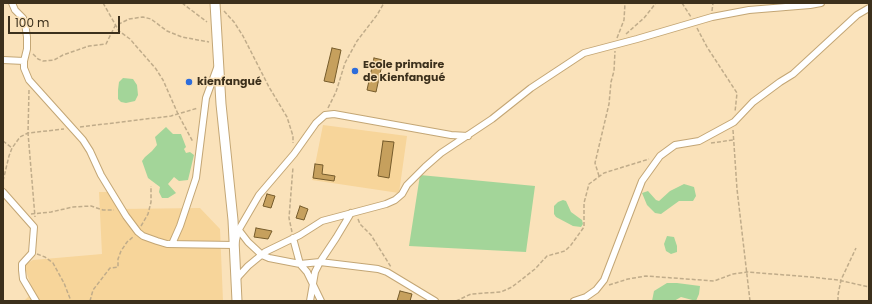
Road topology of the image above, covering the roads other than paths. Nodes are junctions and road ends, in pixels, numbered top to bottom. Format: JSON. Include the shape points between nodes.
{"nodes":[{"id":1,"x":12,"y":3,"type":"edge"},
{"id":2,"x":215,"y":3,"type":"edge"},
{"id":3,"x":822,"y":3,"type":"edge"},
{"id":4,"x":869,"y":8,"type":"edge"},
{"id":5,"x":3,"y":60,"type":"edge"},
{"id":6,"x":24,"y":61,"type":"junction"},
{"id":7,"x":218,"y":65,"type":"junction"},
{"id":8,"x":468,"y":136,"type":"junction"},
{"id":9,"x":3,"y":192,"type":"edge"},
{"id":10,"x":353,"y":213,"type":"junction"},
{"id":11,"x":233,"y":220,"type":"junction"},
{"id":12,"x":238,"y":231,"type":"junction"},
{"id":13,"x":293,"y":238,"type":"junction"},
{"id":14,"x":172,"y":244,"type":"junction"},
{"id":15,"x":235,"y":245,"type":"junction"},
{"id":16,"x":262,"y":255,"type":"junction"},
{"id":17,"x":320,"y":262,"type":"junction"},
{"id":18,"x":300,"y":264,"type":"junction"},
{"id":19,"x":237,"y":278,"type":"junction"},
{"id":20,"x":313,"y":284,"type":"junction"},
{"id":21,"x":36,"y":301,"type":"edge"},
{"id":22,"x":237,"y":301,"type":"edge"},
{"id":23,"x":310,"y":301,"type":"edge"},
{"id":24,"x":321,"y":301,"type":"edge"},
{"id":25,"x":435,"y":301,"type":"edge"},
{"id":26,"x":574,"y":301,"type":"edge"}],
"edges":[{"from":1,"to":6,"type":"street","via":[[23,18],[27,38]]},
{"from":2,"to":7,"type":"main road"},
{"from":3,"to":8,"type":"street","via":[[749,10],[712,17],[584,53],[531,88]]},
{"from":4,"to":26,"type":"street","via":[[857,15],[793,74],[753,102],[734,122],[699,141],[675,145],[660,156],[642,181],[604,280],[596,290]]},
{"from":5,"to":6,"type":"street"},
{"from":6,"to":14,"type":"street","via":[[29,80],[83,140],[101,175],[138,232],[157,242]]},
{"from":7,"to":11,"type":"main road"},
{"from":7,"to":14,"type":"street","via":[[206,98],[196,178]]},
{"from":8,"to":10,"type":"street","via":[[425,167],[395,200]]},
{"from":8,"to":12,"type":"street","via":[[334,114],[325,116],[316,123],[259,195]]},
{"from":9,"to":21,"type":"street","via":[[34,227],[32,252],[22,264],[22,270],[23,279]]},
{"from":10,"to":13,"type":"street","via":[[322,221]]},
{"from":10,"to":17,"type":"street"},
{"from":11,"to":12,"type":"street"},
{"from":11,"to":15,"type":"main road"},
{"from":12,"to":15,"type":"street"},
{"from":12,"to":16,"type":"street"},
{"from":13,"to":16,"type":"street"},
{"from":13,"to":18,"type":"street"},
{"from":14,"to":15,"type":"street"},
{"from":15,"to":19,"type":"main road"},
{"from":16,"to":18,"type":"street"},
{"from":16,"to":19,"type":"street"},
{"from":17,"to":18,"type":"street"},
{"from":17,"to":20,"type":"street"},
{"from":17,"to":25,"type":"street","via":[[387,272]]},
{"from":18,"to":20,"type":"street"},
{"from":19,"to":22,"type":"main road"},
{"from":20,"to":23,"type":"street"},
{"from":20,"to":24,"type":"street"}]}
